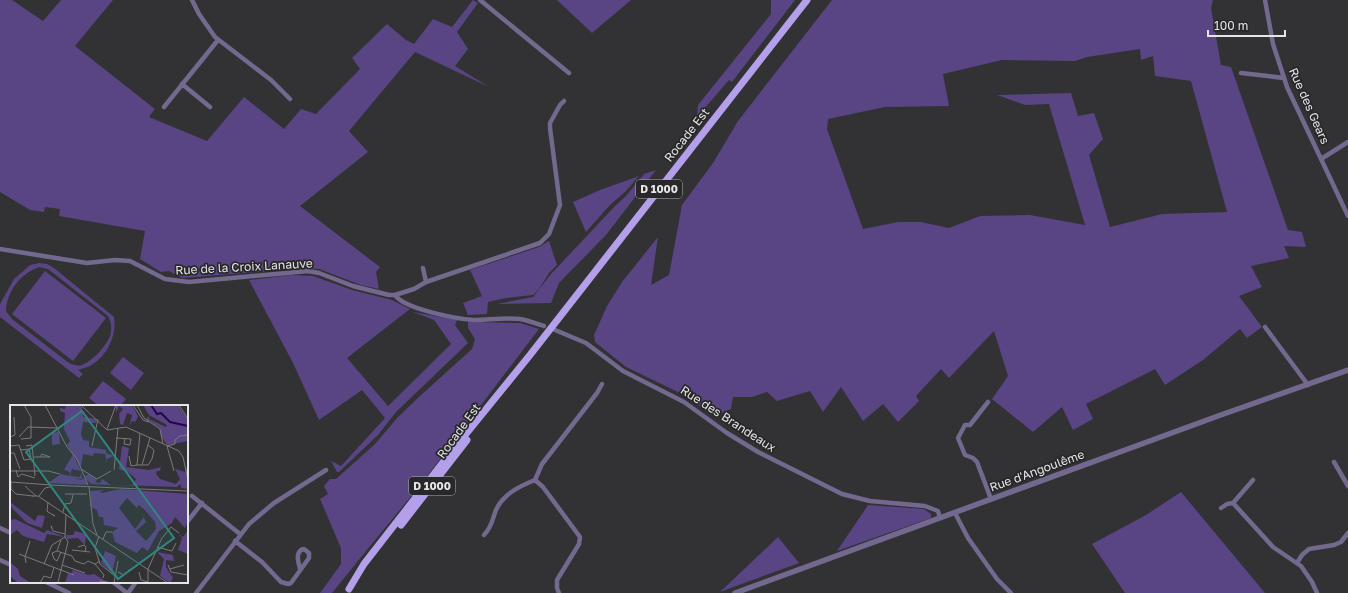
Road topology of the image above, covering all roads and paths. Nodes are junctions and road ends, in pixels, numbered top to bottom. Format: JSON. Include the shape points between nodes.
{"nodes":[{"id":1,"x":192,"y":0,"type":"edge"},
{"id":2,"x":480,"y":0,"type":"edge"},
{"id":3,"x":807,"y":0,"type":"edge"},
{"id":4,"x":1265,"y":0,"type":"edge"},
{"id":5,"x":218,"y":40,"type":"junction"},
{"id":6,"x":1241,"y":73,"type":"dead end"},
{"id":7,"x":569,"y":74,"type":"dead end"},
{"id":8,"x":1284,"y":78,"type":"junction"},
{"id":9,"x":182,"y":84,"type":"junction"},
{"id":10,"x":290,"y":99,"type":"dead end"},
{"id":11,"x":564,"y":101,"type":"dead end"},
{"id":12,"x":164,"y":107,"type":"dead end"},
{"id":13,"x":210,"y":107,"type":"dead end"},
{"id":14,"x":1348,"y":142,"type":"edge"},
{"id":15,"x":1321,"y":159,"type":"junction"},
{"id":16,"x":1348,"y":216,"type":"edge"},
{"id":17,"x":0,"y":249,"type":"edge"},
{"id":18,"x":423,"y":268,"type":"dead end"},
{"id":19,"x":426,"y":282,"type":"junction"},
{"id":20,"x":395,"y":295,"type":"junction"},
{"id":21,"x":544,"y":326,"type":"dead end"},
{"id":22,"x":1265,"y":327,"type":"dead end"},
{"id":23,"x":554,"y":330,"type":"dead end"},
{"id":24,"x":1348,"y":370,"type":"edge"},
{"id":25,"x":602,"y":384,"type":"dead end"},
{"id":26,"x":1308,"y":385,"type":"junction"},
{"id":27,"x":988,"y":402,"type":"dead end"},
{"id":28,"x":1334,"y":462,"type":"dead end"},
{"id":29,"x":326,"y":470,"type":"dead end"},
{"id":30,"x":535,"y":480,"type":"junction"},
{"id":31,"x":1253,"y":480,"type":"dead end"},
{"id":32,"x":1348,"y":486,"type":"edge"},
{"id":33,"x":192,"y":496,"type":"dead end"},
{"id":34,"x":991,"y":499,"type":"junction"},
{"id":35,"x":202,"y":503,"type":"junction"},
{"id":36,"x":1233,"y":503,"type":"junction"},
{"id":37,"x":1221,"y":508,"type":"dead end"},
{"id":38,"x":955,"y":513,"type":"junction"},
{"id":39,"x":940,"y":518,"type":"junction"},
{"id":40,"x":188,"y":521,"type":"edge"},
{"id":41,"x":0,"y":528,"type":"edge"},
{"id":42,"x":10,"y":533,"type":"edge"},
{"id":43,"x":1348,"y":533,"type":"edge"},
{"id":44,"x":240,"y":534,"type":"junction"},
{"id":45,"x":484,"y":535,"type":"dead end"},
{"id":46,"x":235,"y":541,"type":"junction"},
{"id":47,"x":0,"y":560,"type":"edge"},
{"id":48,"x":1297,"y":563,"type":"junction"},
{"id":49,"x":10,"y":565,"type":"edge"},
{"id":50,"x":300,"y":569,"type":"dead end"},
{"id":51,"x":48,"y":583,"type":"edge"},
{"id":52,"x":114,"y":583,"type":"edge"},
{"id":53,"x":135,"y":583,"type":"edge"},
{"id":54,"x":347,"y":591,"type":"edge"},
{"id":55,"x":68,"y":593,"type":"edge"},
{"id":56,"x":127,"y":593,"type":"edge"},
{"id":57,"x":196,"y":593,"type":"edge"},
{"id":58,"x":559,"y":593,"type":"edge"},
{"id":59,"x":735,"y":593,"type":"edge"},
{"id":60,"x":1011,"y":593,"type":"edge"},
{"id":61,"x":1318,"y":593,"type":"edge"}],
"edges":[{"from":1,"to":5,"type":"street"},
{"from":2,"to":7,"type":"street"},
{"from":3,"to":54,"type":"main road","name":"Rocade Est","number":"D 1000","via":[[510,379],[450,463]]},
{"from":4,"to":8,"type":"street","name":"Rue des Gears"},
{"from":5,"to":9,"type":"street"},
{"from":5,"to":10,"type":"street","via":[[271,80]]},
{"from":6,"to":8,"type":"street"},
{"from":8,"to":15,"type":"street","name":"Rue des Gears"},
{"from":9,"to":12,"type":"street"},
{"from":9,"to":13,"type":"street"},
{"from":11,"to":19,"type":"street","via":[[550,123],[560,205],[549,234],[540,243]]},
{"from":14,"to":15,"type":"street"},
{"from":15,"to":16,"type":"street","name":"Rue des Gears"},
{"from":17,"to":20,"type":"street","name":"Rue de la Croix Lanauve","via":[[87,263],[130,261],[165,280],[172,281],[189,282],[308,271],[353,286]]},
{"from":18,"to":19,"type":"street"},
{"from":19,"to":20,"type":"street"},
{"from":20,"to":21,"type":"street","via":[[412,307],[455,317],[473,320],[521,319]]},
{"from":22,"to":26,"type":"street"},
{"from":23,"to":39,"type":"street","name":"Rue des Brandeaux","via":[[586,343],[624,372],[680,399],[758,452],[842,494],[870,501],[925,506],[938,511]]},
{"from":24,"to":26,"type":"street","name":"Rue d'Angoulême"},
{"from":25,"to":30,"type":"street","via":[[598,394],[542,464]]},
{"from":26,"to":34,"type":"street","name":"Rue d'Angoulême"},
{"from":27,"to":34,"type":"street","via":[[970,425],[964,425],[958,438],[965,455],[977,462]]},
{"from":28,"to":32,"type":"street"},
{"from":29,"to":44,"type":"street","via":[[274,502]]},
{"from":30,"to":45,"type":"street","via":[[504,498],[496,509],[490,529]]},
{"from":30,"to":58,"type":"street","via":[[580,537],[579,544],[557,580]]},
{"from":31,"to":36,"type":"street"},
{"from":33,"to":35,"type":"street"},
{"from":34,"to":38,"type":"street","name":"Rue d'Angoulême"},
{"from":35,"to":40,"type":"street"},
{"from":35,"to":44,"type":"street"},
{"from":36,"to":37,"type":"street"},
{"from":36,"to":48,"type":"street","via":[[1273,547]]},
{"from":38,"to":39,"type":"street","name":"Rue d'Angoulême"},
{"from":38,"to":60,"type":"street","via":[[972,544],[997,579]]},
{"from":39,"to":59,"type":"street","name":"Rue d'Angoulême"},
{"from":41,"to":42,"type":"street"},
{"from":43,"to":48,"type":"street","via":[[1341,542],[1334,545],[1309,549]]},
{"from":44,"to":46,"type":"street"},
{"from":46,"to":50,"type":"street","via":[[262,562],[281,582],[291,582]]},
{"from":46,"to":57,"type":"street"},
{"from":47,"to":49,"type":"street"},
{"from":48,"to":61,"type":"street"},
{"from":51,"to":55,"type":"street"},
{"from":52,"to":56,"type":"street"},
{"from":53,"to":56,"type":"street"}]}
